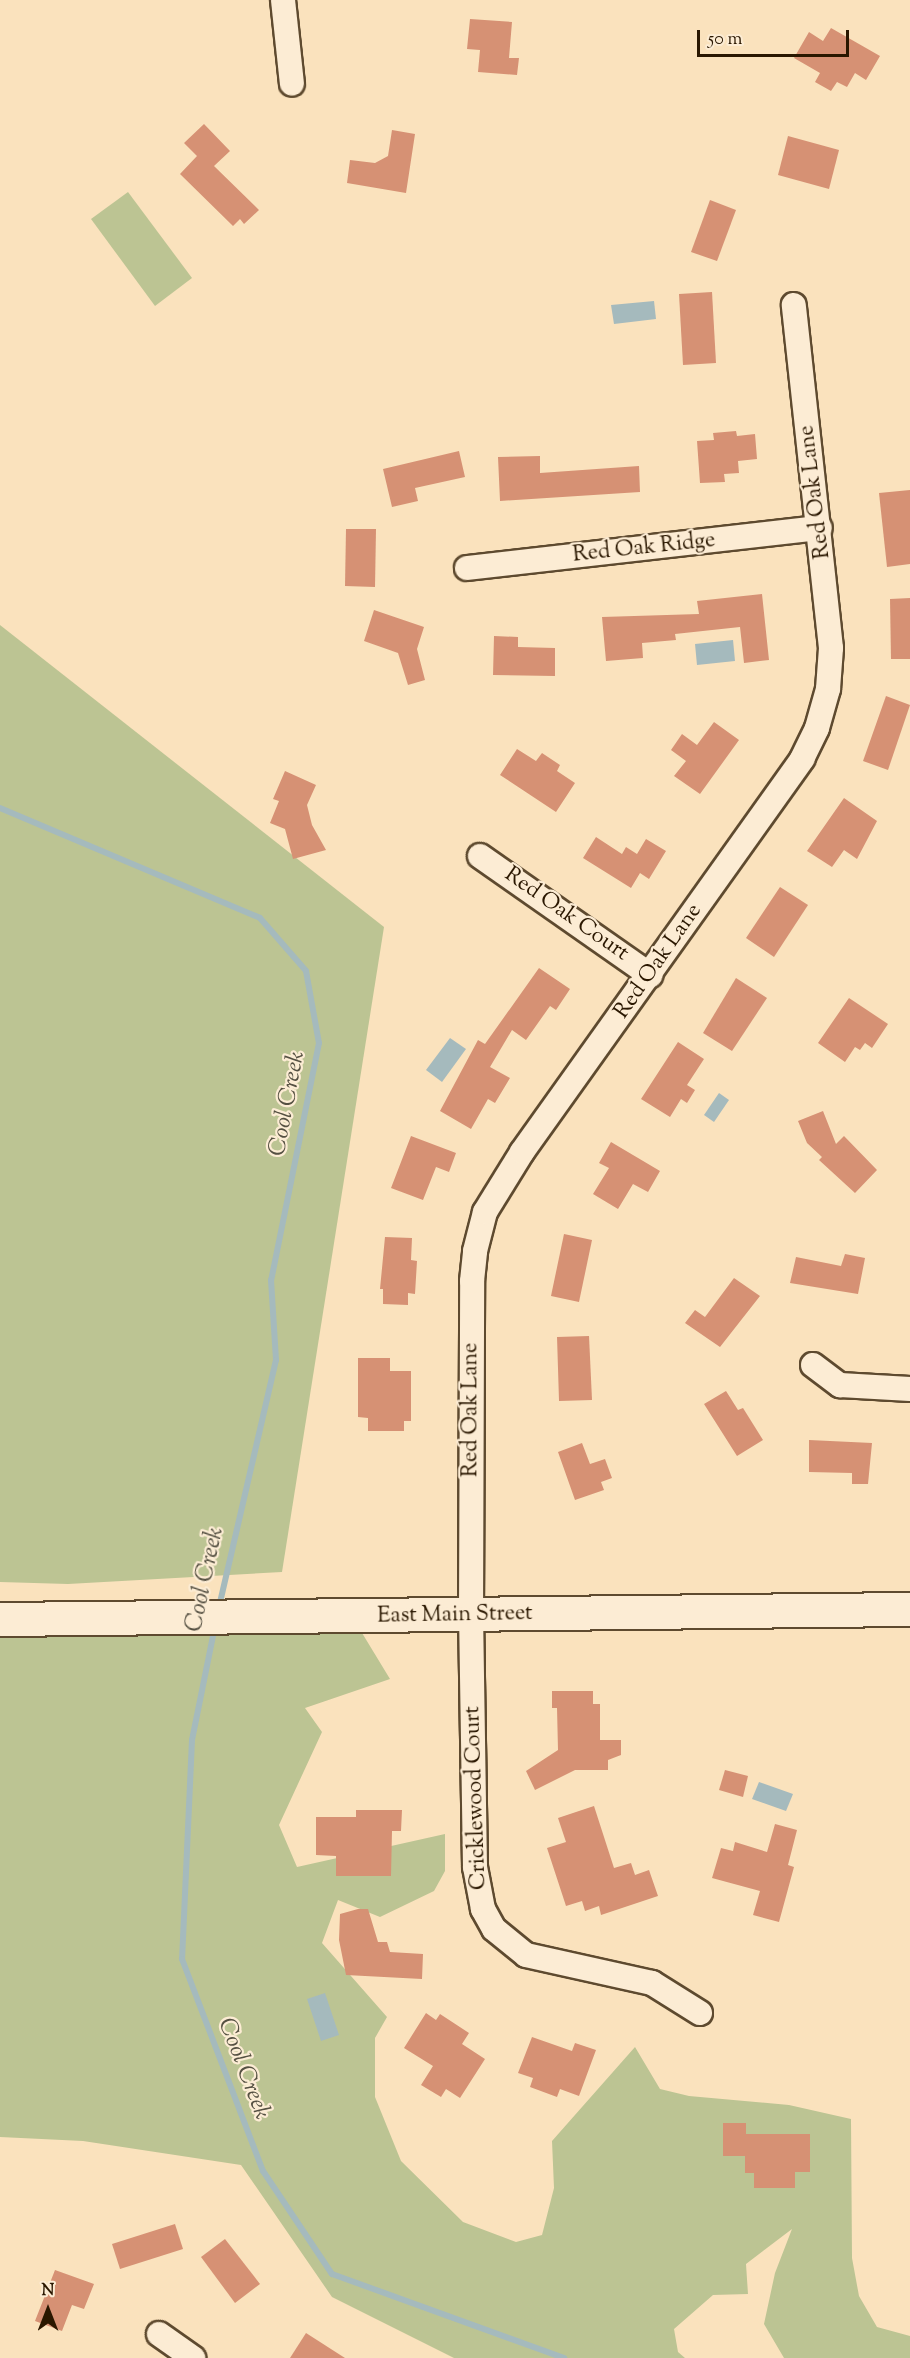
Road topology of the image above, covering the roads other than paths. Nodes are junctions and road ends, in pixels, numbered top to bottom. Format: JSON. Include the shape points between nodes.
{"nodes":[{"id":1,"x":283,"y":0,"type":"edge"},
{"id":2,"x":291,"y":84,"type":"dead end"},
{"id":3,"x":794,"y":304,"type":"dead end"},
{"id":4,"x":820,"y":528,"type":"junction"},
{"id":5,"x":467,"y":568,"type":"dead end"},
{"id":6,"x":480,"y":856,"type":"dead end"},
{"id":7,"x":650,"y":975,"type":"junction"},
{"id":8,"x":813,"y":1365,"type":"dead end"},
{"id":9,"x":910,"y":1389,"type":"edge"},
{"id":10,"x":910,"y":1609,"type":"edge"},
{"id":11,"x":471,"y":1616,"type":"junction"},
{"id":12,"x":0,"y":1619,"type":"edge"},
{"id":13,"x":700,"y":2013,"type":"dead end"},
{"id":14,"x":159,"y":2334,"type":"dead end"},
{"id":15,"x":193,"y":2358,"type":"edge"}],
"edges":[{"from":1,"to":2,"type":"street"},
{"from":3,"to":4,"type":"street","name":"Red Oak Lane"},
{"from":4,"to":5,"type":"street","name":"Red Oak Ridge"},
{"from":4,"to":7,"type":"street","name":"Red Oak Lane","via":[[831,648],[828,689],[817,728],[802,759]]},
{"from":6,"to":7,"type":"street","name":"Red Oak Court"},
{"from":7,"to":11,"type":"street","name":"Red Oak Lane","via":[[522,1152],[483,1222],[472,1281]]},
{"from":8,"to":9,"type":"street","via":[[840,1385]]},
{"from":10,"to":11,"type":"main road","name":"East Main Street"},
{"from":11,"to":12,"type":"main road","name":"East Main Street"},
{"from":11,"to":13,"type":"street","name":"Cricklewood Court","via":[[475,1867],[483,1909],[494,1929],[526,1955],[652,1983]]},
{"from":14,"to":15,"type":"street"}]}
